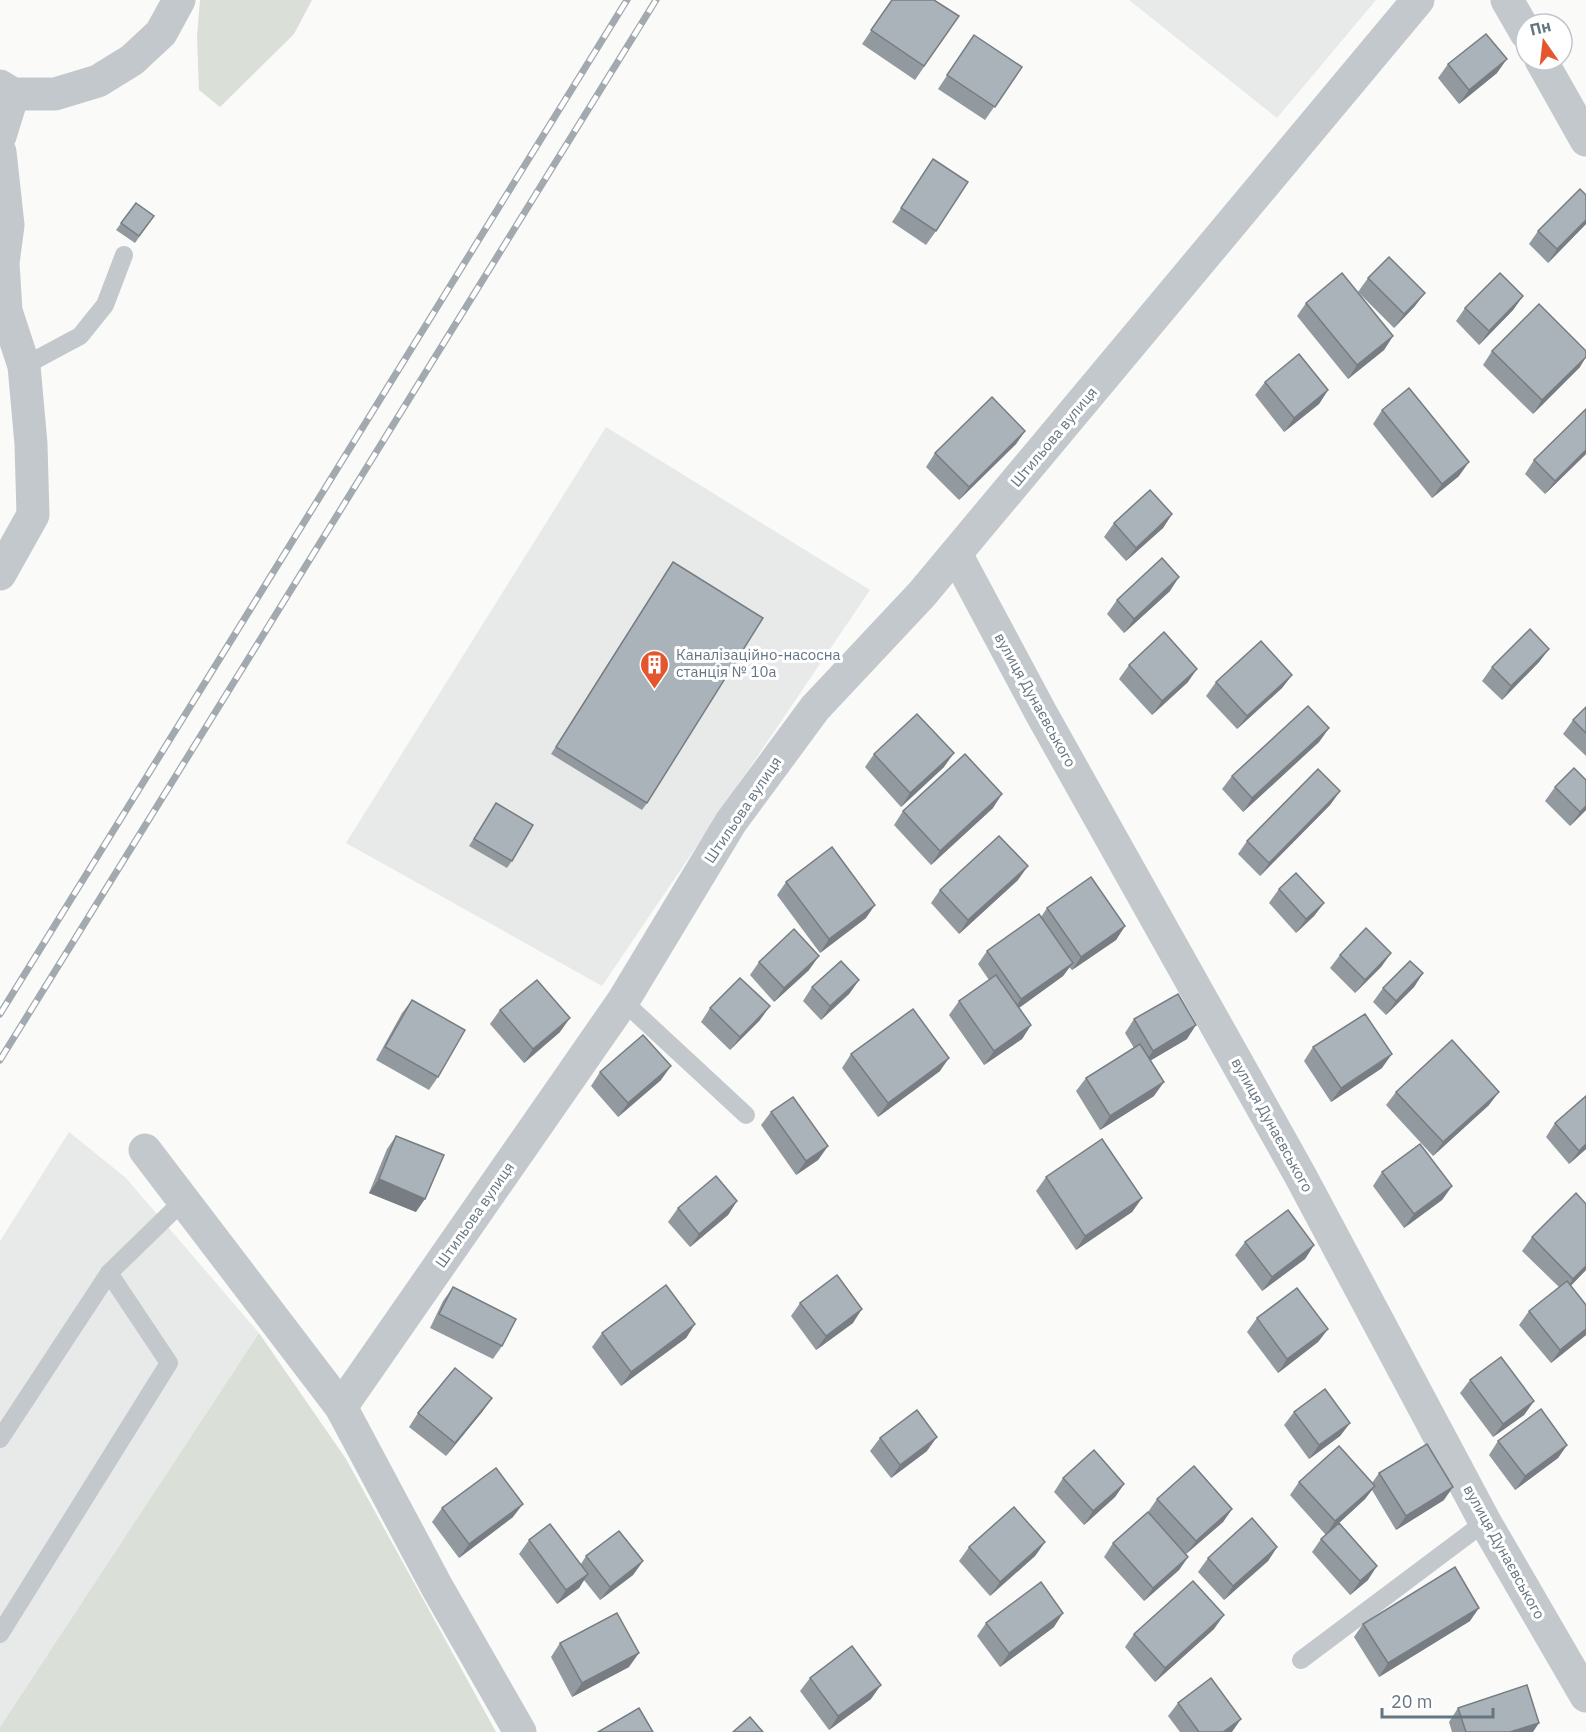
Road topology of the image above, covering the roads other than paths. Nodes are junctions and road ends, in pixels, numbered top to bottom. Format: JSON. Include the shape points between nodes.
{"nodes":[{"id":1,"x":179,"y":0,"type":"edge"},
{"id":2,"x":1418,"y":0,"type":"edge"},
{"id":3,"x":1548,"y":72,"type":"edge"},
{"id":4,"x":6,"y":90,"type":"edge"},
{"id":5,"x":0,"y":136,"type":"edge"},
{"id":6,"x":1586,"y":140,"type":"edge"},
{"id":7,"x":0,"y":152,"type":"edge"},
{"id":8,"x":124,"y":255,"type":"dead end"},
{"id":9,"x":24,"y":366,"type":"junction"},
{"id":10,"x":956,"y":554,"type":"junction"},
{"id":11,"x":0,"y":574,"type":"edge"},
{"id":12,"x":623,"y":1001,"type":"junction"},
{"id":13,"x":746,"y":1115,"type":"dead end"},
{"id":14,"x":145,"y":1150,"type":"dead end"},
{"id":15,"x":183,"y":1201,"type":"junction"},
{"id":16,"x":109,"y":1273,"type":"junction"},
{"id":17,"x":341,"y":1407,"type":"junction"},
{"id":18,"x":0,"y":1438,"type":"edge"},
{"id":19,"x":1485,"y":1522,"type":"junction"},
{"id":20,"x":0,"y":1634,"type":"edge"},
{"id":21,"x":1301,"y":1660,"type":"dead end"},
{"id":22,"x":1586,"y":1696,"type":"edge"},
{"id":23,"x":520,"y":1732,"type":"edge"}],
"edges":[{"from":1,"to":4,"type":"street","via":[[161,33],[132,60],[98,81],[55,94]]},
{"from":2,"to":10,"type":"street","name":"Штильова вулиця"},
{"from":3,"to":6,"type":"street"},
{"from":4,"to":5,"type":"street"},
{"from":7,"to":9,"type":"street","via":[[8,225],[3,263],[6,311]]},
{"from":8,"to":9,"type":"lane","via":[[105,305],[80,336]]},
{"from":9,"to":11,"type":"street","via":[[33,515]]},
{"from":10,"to":12,"type":"street","name":"Штильова вулиця","via":[[808,717],[730,822]]},
{"from":10,"to":19,"type":"street","name":"вулиця Дунаєвського","via":[[1300,1174]]},
{"from":12,"to":13,"type":"lane"},
{"from":12,"to":17,"type":"street","name":"Штильова вулиця"},
{"from":14,"to":15,"type":"street"},
{"from":15,"to":16,"type":"lane"},
{"from":15,"to":17,"type":"street"},
{"from":16,"to":18,"type":"lane"},
{"from":16,"to":20,"type":"lane","via":[[170,1364]]},
{"from":17,"to":23,"type":"street"},
{"from":19,"to":21,"type":"lane"},
{"from":19,"to":22,"type":"street","name":"вулиця Дунаєвського"}]}
